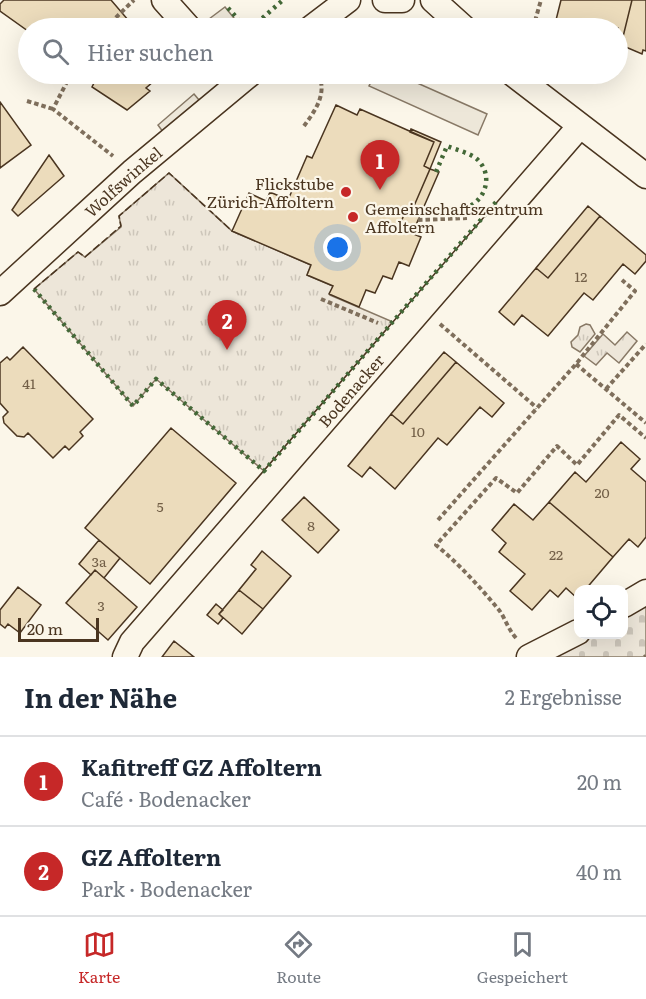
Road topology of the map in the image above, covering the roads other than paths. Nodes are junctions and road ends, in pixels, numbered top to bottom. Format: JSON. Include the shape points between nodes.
{"nodes":[{"id":1,"x":164,"y":0,"type":"edge"},
{"id":2,"x":348,"y":0,"type":"edge"},
{"id":3,"x":385,"y":0,"type":"edge"},
{"id":4,"x":402,"y":0,"type":"edge"},
{"id":5,"x":433,"y":0,"type":"edge"},
{"id":6,"x":180,"y":18,"type":"edge"},
{"id":7,"x":324,"y":18,"type":"edge"},
{"id":8,"x":453,"y":18,"type":"edge"},
{"id":9,"x":230,"y":84,"type":"edge"},
{"id":10,"x":525,"y":84,"type":"edge"},
{"id":11,"x":579,"y":127,"type":"junction"},
{"id":12,"x":646,"y":176,"type":"edge"},
{"id":13,"x":0,"y":293,"type":"edge"},
{"id":14,"x":646,"y":592,"type":"edge"},
{"id":15,"x":628,"y":603,"type":"edge"},
{"id":16,"x":574,"y":635,"type":"edge"},
{"id":17,"x":125,"y":657,"type":"edge"},
{"id":18,"x":530,"y":657,"type":"edge"}],
"edges":[{"from":1,"to":6,"type":"street"},
{"from":2,"to":7,"type":"street"},
{"from":3,"to":4,"type":"street"},
{"from":5,"to":8,"type":"street"},
{"from":9,"to":13,"type":"street","name":"Wolfswinkel"},
{"from":10,"to":11,"type":"street"},
{"from":11,"to":12,"type":"street"},
{"from":11,"to":17,"type":"street","name":"Bodenacker","via":[[132,642]]},
{"from":14,"to":15,"type":"street"},
{"from":16,"to":18,"type":"street"}]}
